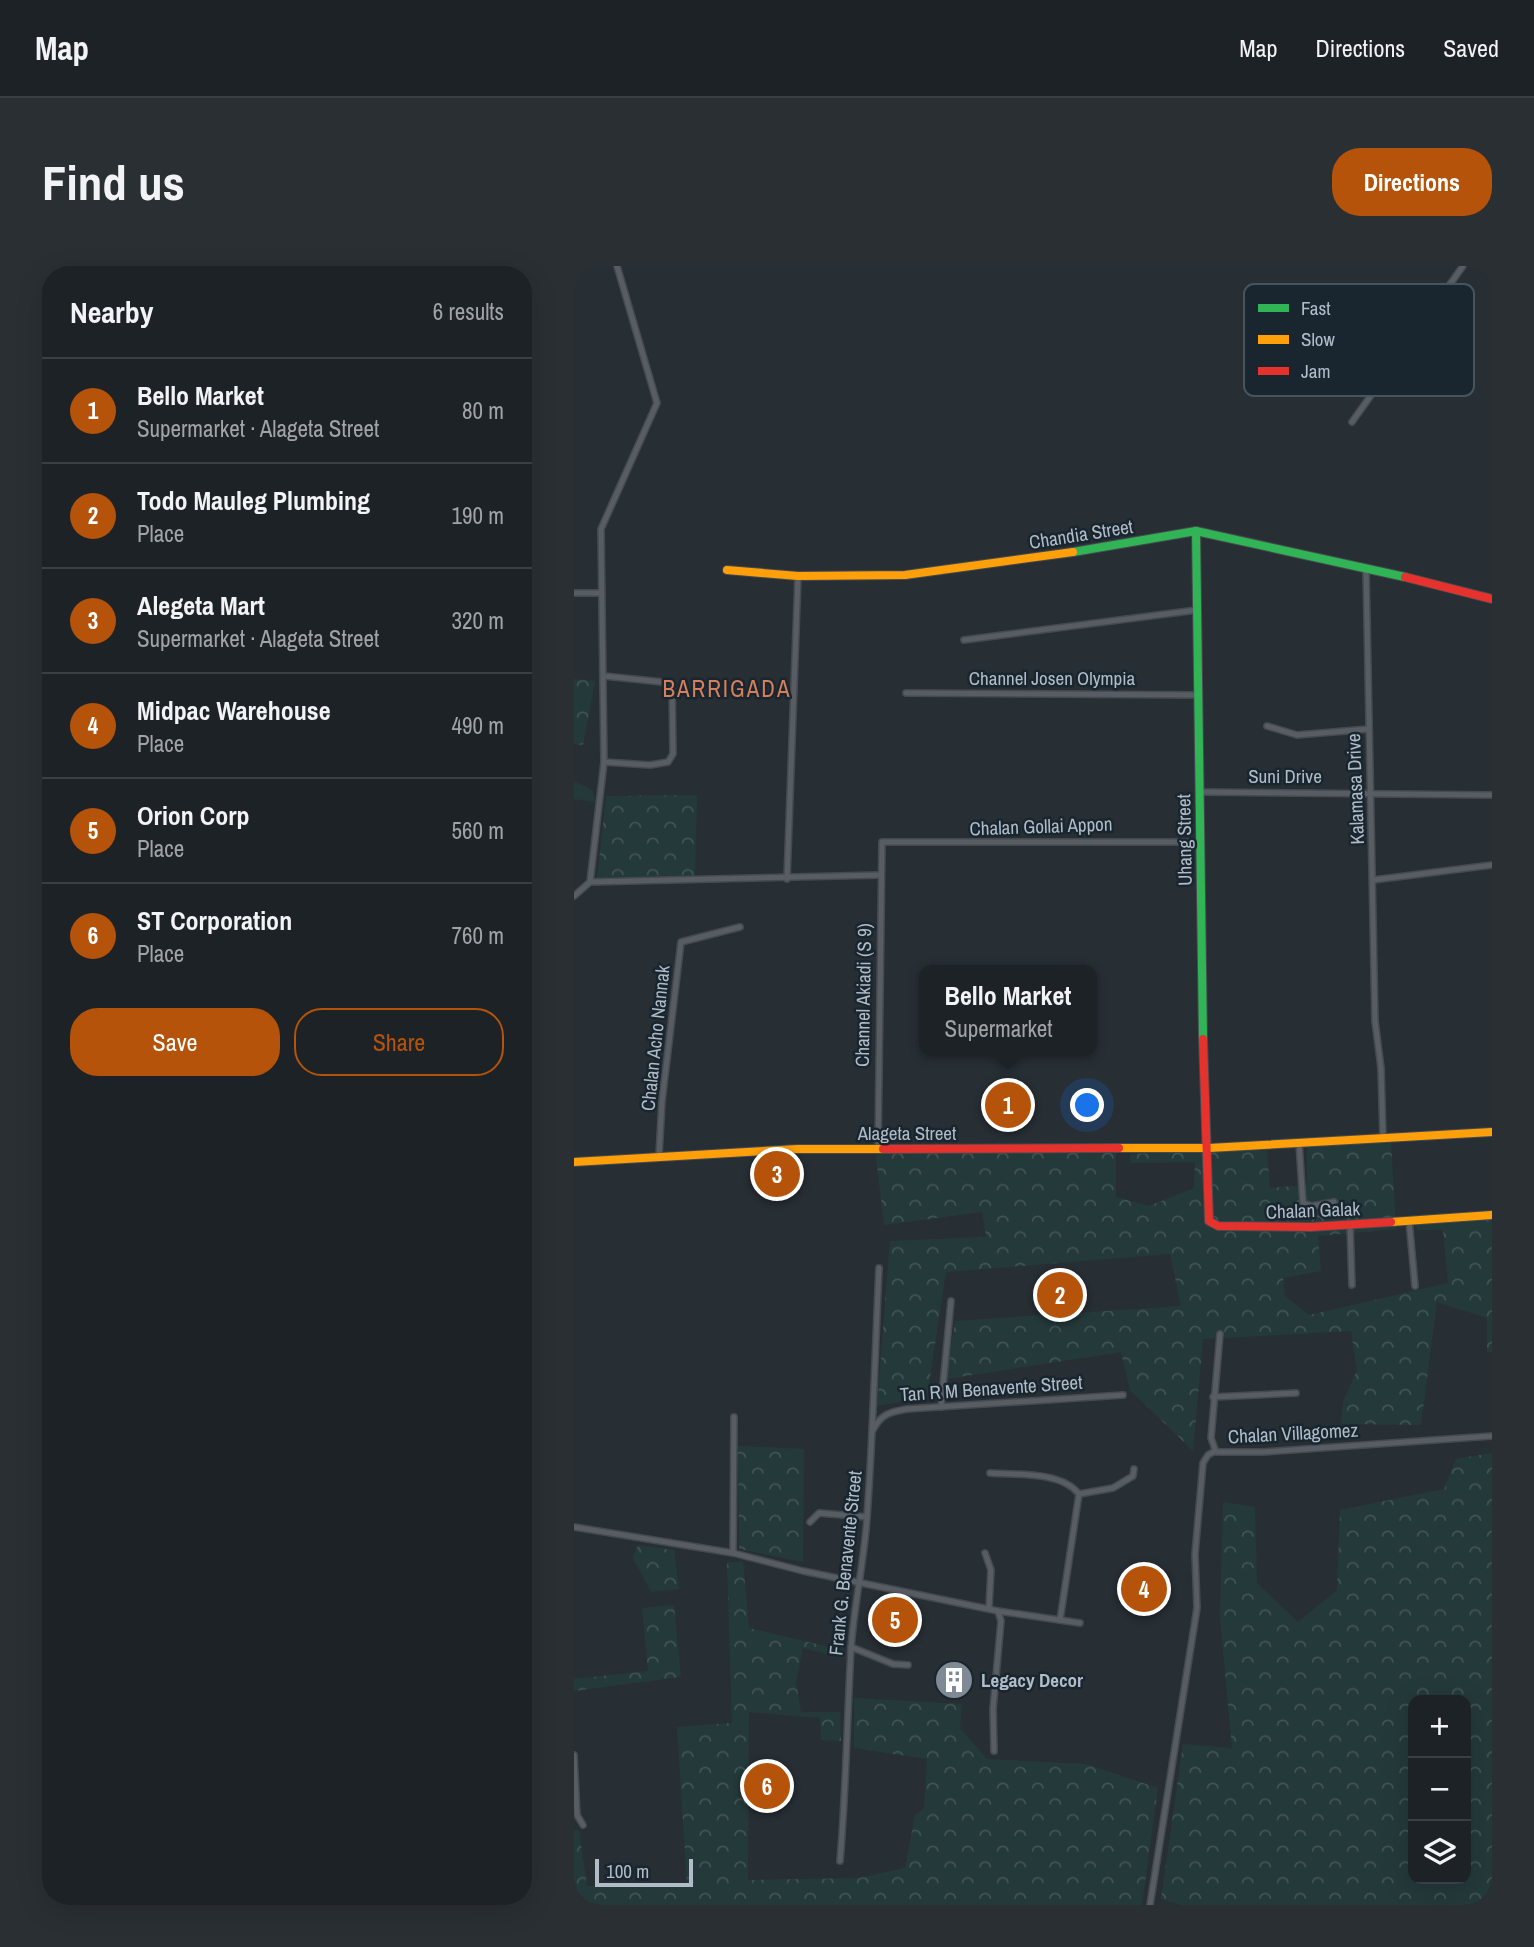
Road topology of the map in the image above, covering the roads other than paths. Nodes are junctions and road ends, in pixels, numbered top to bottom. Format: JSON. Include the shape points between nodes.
{"nodes":[{"id":1,"x":586,"y":266,"type":"edge"},
{"id":2,"x":617,"y":266,"type":"edge"},
{"id":3,"x":1463,"y":266,"type":"edge"},
{"id":4,"x":574,"y":274,"type":"edge"},
{"id":5,"x":1450,"y":284,"type":"edge"},
{"id":6,"x":1370,"y":396,"type":"edge"},
{"id":7,"x":1352,"y":422,"type":"dead end"},
{"id":8,"x":1196,"y":531,"type":"junction"},
{"id":9,"x":1366,"y":569,"type":"junction"},
{"id":10,"x":727,"y":570,"type":"dead end"},
{"id":11,"x":798,"y":576,"type":"junction"},
{"id":12,"x":574,"y":593,"type":"edge"},
{"id":13,"x":600,"y":593,"type":"junction"},
{"id":14,"x":1492,"y":599,"type":"edge"},
{"id":15,"x":1197,"y":610,"type":"junction"},
{"id":16,"x":964,"y":640,"type":"dead end"},
{"id":17,"x":604,"y":676,"type":"junction"},
{"id":18,"x":906,"y":693,"type":"dead end"},
{"id":19,"x":1198,"y":695,"type":"junction"},
{"id":20,"x":1267,"y":726,"type":"dead end"},
{"id":21,"x":1368,"y":729,"type":"junction"},
{"id":22,"x":604,"y":762,"type":"junction"},
{"id":23,"x":1199,"y":792,"type":"junction"},
{"id":24,"x":1372,"y":792,"type":"junction"},
{"id":25,"x":1492,"y":795,"type":"edge"},
{"id":26,"x":883,"y":842,"type":"joint"},
{"id":27,"x":1200,"y":842,"type":"junction"},
{"id":28,"x":1492,"y":865,"type":"edge"},
{"id":29,"x":880,"y":875,"type":"junction"},
{"id":30,"x":787,"y":879,"type":"junction"},
{"id":31,"x":1373,"y":880,"type":"junction"},
{"id":32,"x":590,"y":883,"type":"junction"},
{"id":33,"x":574,"y":897,"type":"edge"},
{"id":34,"x":740,"y":927,"type":"dead end"},
{"id":35,"x":1492,"y":1132,"type":"edge"},
{"id":36,"x":1382,"y":1138,"type":"junction"},
{"id":37,"x":1298,"y":1143,"type":"junction"},
{"id":38,"x":878,"y":1148,"type":"junction"},
{"id":39,"x":1209,"y":1148,"type":"junction"},
{"id":40,"x":659,"y":1156,"type":"junction"},
{"id":41,"x":574,"y":1162,"type":"edge"},
{"id":42,"x":1334,"y":1202,"type":"dead end"},
{"id":43,"x":1492,"y":1215,"type":"edge"},
{"id":44,"x":1409,"y":1220,"type":"junction"},
{"id":45,"x":1350,"y":1225,"type":"junction"},
{"id":46,"x":879,"y":1268,"type":"dead end"},
{"id":47,"x":1352,"y":1285,"type":"dead end"},
{"id":48,"x":1415,"y":1286,"type":"dead end"},
{"id":49,"x":951,"y":1301,"type":"dead end"},
{"id":50,"x":1220,"y":1334,"type":"dead end"},
{"id":51,"x":1296,"y":1393,"type":"dead end"},
{"id":52,"x":1123,"y":1395,"type":"dead end"},
{"id":53,"x":1213,"y":1397,"type":"junction"},
{"id":54,"x":941,"y":1407,"type":"junction"},
{"id":55,"x":734,"y":1417,"type":"dead end"},
{"id":56,"x":872,"y":1433,"type":"junction"},
{"id":57,"x":1492,"y":1436,"type":"edge"},
{"id":58,"x":1215,"y":1451,"type":"junction"},
{"id":59,"x":1134,"y":1468,"type":"dead end"},
{"id":60,"x":990,"y":1473,"type":"dead end"},
{"id":61,"x":1079,"y":1494,"type":"junction"},
{"id":62,"x":867,"y":1517,"type":"junction"},
{"id":63,"x":810,"y":1522,"type":"dead end"},
{"id":64,"x":574,"y":1527,"type":"edge"},
{"id":65,"x":733,"y":1553,"type":"junction"},
{"id":66,"x":985,"y":1553,"type":"dead end"},
{"id":67,"x":858,"y":1581,"type":"junction"},
{"id":68,"x":989,"y":1608,"type":"junction"},
{"id":69,"x":998,"y":1611,"type":"junction"},
{"id":70,"x":1059,"y":1620,"type":"junction"},
{"id":71,"x":1080,"y":1623,"type":"dead end"},
{"id":72,"x":851,"y":1647,"type":"junction"},
{"id":73,"x":908,"y":1665,"type":"dead end"},
{"id":74,"x":994,"y":1751,"type":"dead end"},
{"id":75,"x":574,"y":1755,"type":"edge"},
{"id":76,"x":583,"y":1825,"type":"dead end"},
{"id":77,"x":841,"y":1861,"type":"dead end"},
{"id":78,"x":1150,"y":1905,"type":"edge"}],
"edges":[{"from":1,"to":4,"type":"street"},
{"from":2,"to":13,"type":"street","via":[[657,403],[601,529]]},
{"from":3,"to":5,"type":"street"},
{"from":6,"to":7,"type":"street"},
{"from":8,"to":9,"type":"street","name":"Chandia Street"},
{"from":8,"to":11,"type":"street","name":"Chandia Street","via":[[905,575]]},
{"from":8,"to":15,"type":"street","name":"Uhang Street"},
{"from":9,"to":14,"type":"street"},
{"from":9,"to":21,"type":"street","name":"Kalamasa Drive"},
{"from":10,"to":11,"type":"street","name":"Chandia Street"},
{"from":11,"to":30,"type":"street"},
{"from":12,"to":13,"type":"street"},
{"from":13,"to":17,"type":"street"},
{"from":15,"to":16,"type":"street"},
{"from":15,"to":19,"type":"street","name":"Uhang Street"},
{"from":17,"to":22,"type":"street"},
{"from":17,"to":22,"type":"street","via":[[672,683],[673,754],[668,762],[650,765]]},
{"from":18,"to":19,"type":"street","name":"Channel Josen Olympia"},
{"from":19,"to":23,"type":"street","name":"Uhang Street"},
{"from":20,"to":21,"type":"street","via":[[1297,735]]},
{"from":21,"to":24,"type":"street","name":"Kalamasa Drive"},
{"from":22,"to":32,"type":"street"},
{"from":23,"to":24,"type":"street","name":"Suni Drive"},
{"from":23,"to":27,"type":"street","name":"Uhang Street"},
{"from":24,"to":25,"type":"street","name":"Suni Drive"},
{"from":24,"to":31,"type":"street","name":"Kalamasa Drive"},
{"from":26,"to":27,"type":"street","name":"Chalan Gollai Appon"},
{"from":26,"to":29,"type":"street","name":"Channel Akiadi (S 9)"},
{"from":27,"to":39,"type":"street","name":"Uhang Street"},
{"from":28,"to":31,"type":"street"},
{"from":29,"to":30,"type":"street"},
{"from":29,"to":38,"type":"street","name":"Channel Akiadi (S 9)"},
{"from":30,"to":32,"type":"street"},
{"from":31,"to":36,"type":"street","name":"Kalamasa Drive"},
{"from":32,"to":33,"type":"street"},
{"from":34,"to":40,"type":"street","name":"Chalan Acho Nannak","via":[[681,942]]},
{"from":35,"to":36,"type":"street","name":"Alageta Street"},
{"from":36,"to":37,"type":"street","name":"Alageta Street"},
{"from":37,"to":39,"type":"street","name":"Alageta Street"},
{"from":37,"to":42,"type":"street","via":[[1303,1203]]},
{"from":38,"to":39,"type":"street","name":"Alageta Street"},
{"from":38,"to":40,"type":"street","name":"Alageta Street"},
{"from":39,"to":45,"type":"street","name":"Chalan Galak","via":[[1208,1215],[1214,1225]]},
{"from":40,"to":41,"type":"street","name":"Alageta Street"},
{"from":43,"to":44,"type":"street","name":"Chalan Galak"},
{"from":44,"to":45,"type":"street","name":"Chalan Galak"},
{"from":44,"to":48,"type":"street"},
{"from":45,"to":47,"type":"street"},
{"from":46,"to":56,"type":"street","name":"Frank G. Benavente Street"},
{"from":49,"to":54,"type":"street"},
{"from":50,"to":53,"type":"street","name":"Chalan Villagomez"},
{"from":51,"to":53,"type":"street"},
{"from":52,"to":54,"type":"street","name":"Tan R M Benavente Street"},
{"from":53,"to":58,"type":"street","name":"Chalan Villagomez"},
{"from":54,"to":56,"type":"street","name":"Tan R M Benavente Street","via":[[888,1412]]},
{"from":55,"to":65,"type":"street"},
{"from":56,"to":62,"type":"street","name":"Frank G. Benavente Street"},
{"from":57,"to":58,"type":"street","name":"Chalan Villagomez","via":[[1263,1452]]},
{"from":58,"to":78,"type":"street","via":[[1203,1463],[1195,1554],[1197,1608]]},
{"from":59,"to":61,"type":"street","via":[[1124,1484]]},
{"from":60,"to":61,"type":"street","via":[[1054,1479]]},
{"from":61,"to":70,"type":"street"},
{"from":62,"to":63,"type":"street","via":[[820,1513]]},
{"from":62,"to":67,"type":"street","name":"Frank G. Benavente Street"},
{"from":64,"to":65,"type":"street"},
{"from":65,"to":67,"type":"street"},
{"from":66,"to":68,"type":"street","via":[[991,1570]]},
{"from":67,"to":68,"type":"street"},
{"from":67,"to":72,"type":"street","name":"Frank G. Benavente Street"},
{"from":68,"to":69,"type":"street"},
{"from":69,"to":70,"type":"street"},
{"from":69,"to":74,"type":"street"},
{"from":70,"to":71,"type":"street"},
{"from":72,"to":73,"type":"street","via":[[893,1664]]},
{"from":72,"to":77,"type":"street","name":"Frank G. Benavente Street"},
{"from":75,"to":76,"type":"street","via":[[578,1815]]}]}
